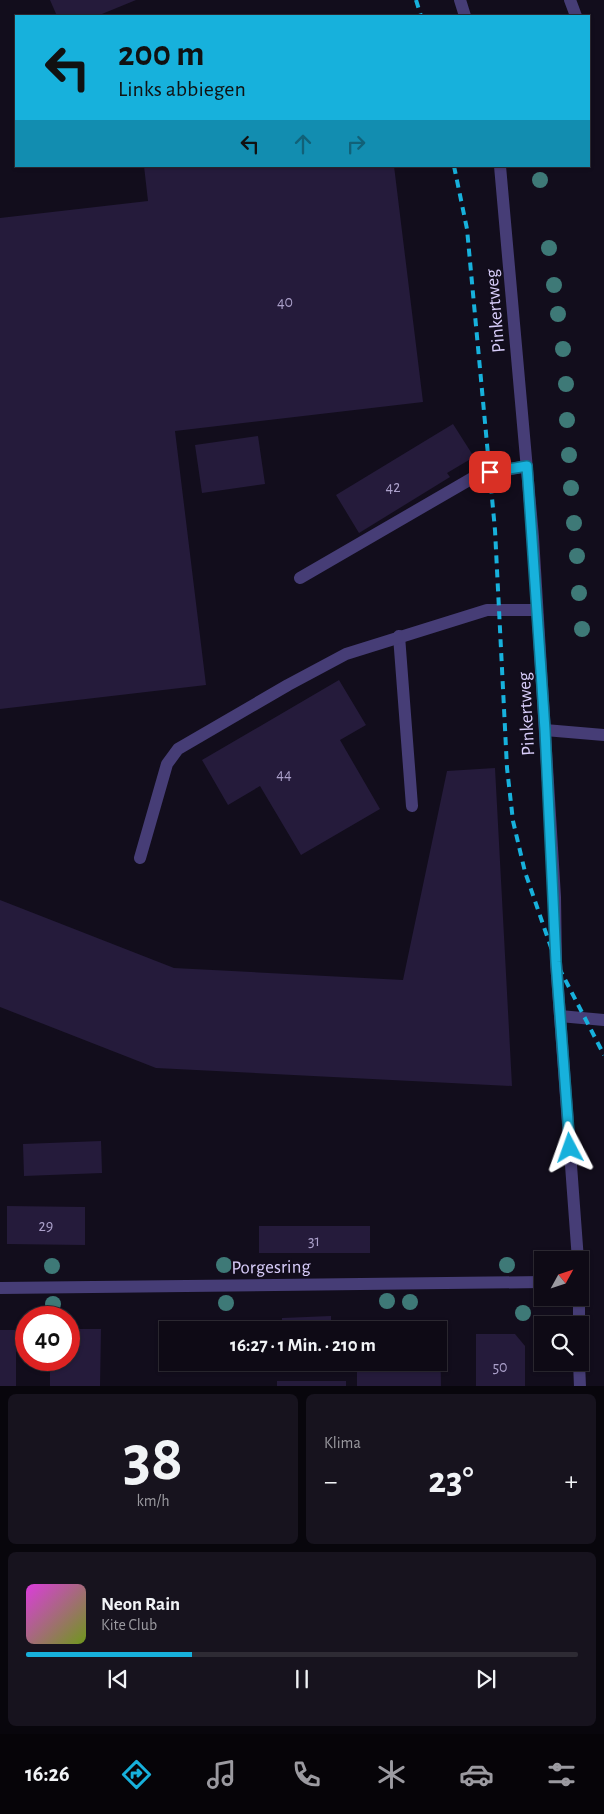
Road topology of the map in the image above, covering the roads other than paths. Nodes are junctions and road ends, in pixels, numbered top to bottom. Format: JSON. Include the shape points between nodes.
{"nodes":[{"id":1,"x":460,"y":0,"type":"edge"},
{"id":2,"x":570,"y":0,"type":"edge"},
{"id":3,"x":464,"y":15,"type":"edge"},
{"id":4,"x":576,"y":15,"type":"edge"},
{"id":5,"x":500,"y":167,"type":"edge"},
{"id":6,"x":527,"y":466,"type":"junction"},
{"id":7,"x":300,"y":578,"type":"dead end"},
{"id":8,"x":538,"y":610,"type":"junction"},
{"id":9,"x":399,"y":636,"type":"junction"},
{"id":10,"x":545,"y":730,"type":"junction"},
{"id":11,"x":604,"y":735,"type":"edge"},
{"id":12,"x":412,"y":806,"type":"dead end"},
{"id":13,"x":140,"y":858,"type":"dead end"},
{"id":14,"x":560,"y":1016,"type":"junction"},
{"id":15,"x":604,"y":1020,"type":"edge"},
{"id":16,"x":577,"y":1251,"type":"edge"},
{"id":17,"x":534,"y":1282,"type":"edge"},
{"id":18,"x":0,"y":1288,"type":"edge"},
{"id":19,"x":580,"y":1371,"type":"edge"},
{"id":20,"x":580,"y":1386,"type":"edge"}],
"edges":[{"from":1,"to":3,"type":"street"},
{"from":2,"to":4,"type":"street"},
{"from":5,"to":6,"type":"street","name":"Pinkertweg"},
{"from":6,"to":7,"type":"street","via":[[476,476]]},
{"from":6,"to":8,"type":"street","name":"Pinkertweg"},
{"from":8,"to":9,"type":"street","via":[[487,610]]},
{"from":8,"to":10,"type":"street","name":"Pinkertweg"},
{"from":9,"to":12,"type":"street"},
{"from":9,"to":13,"type":"street","via":[[346,654],[178,749],[167,764]]},
{"from":10,"to":11,"type":"street"},
{"from":10,"to":14,"type":"street","name":"Pinkertweg"},
{"from":14,"to":15,"type":"street"},
{"from":14,"to":16,"type":"street","name":"Pinkertweg"},
{"from":17,"to":18,"type":"street","name":"Porgesring"},
{"from":19,"to":20,"type":"street"}]}
